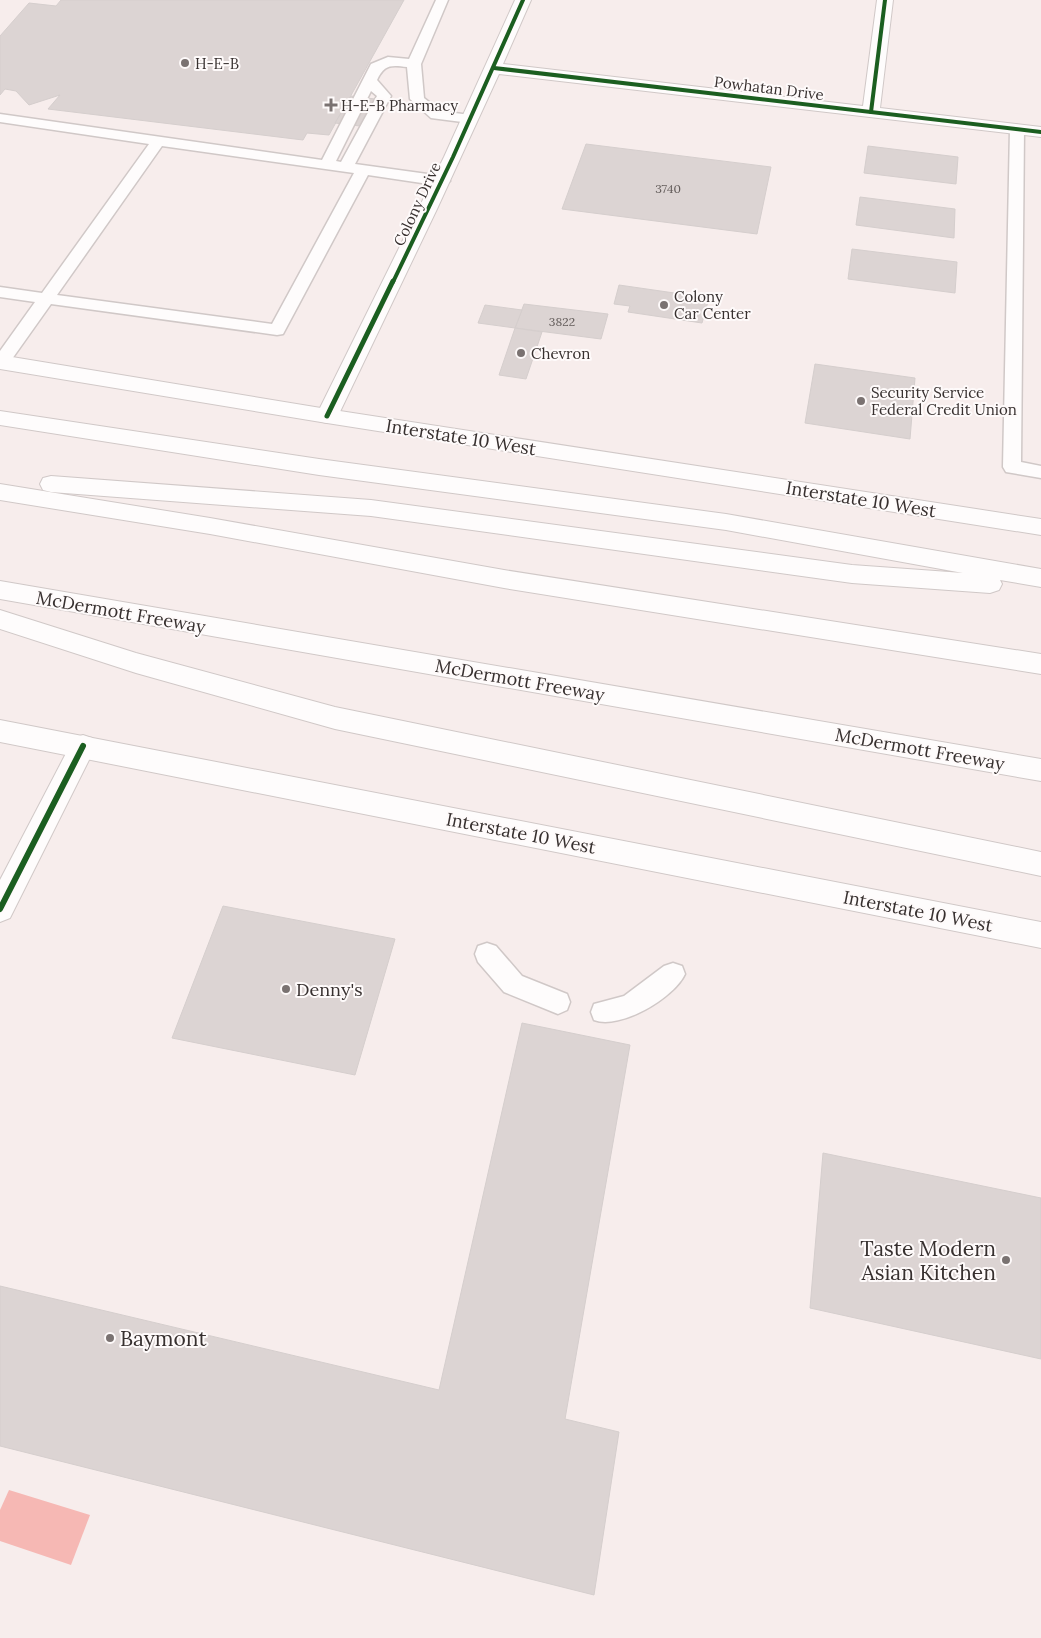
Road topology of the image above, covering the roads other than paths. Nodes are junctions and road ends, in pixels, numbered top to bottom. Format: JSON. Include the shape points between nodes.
{"nodes":[{"id":1,"x":442,"y":0,"type":"edge"},
{"id":2,"x":523,"y":0,"type":"edge"},
{"id":3,"x":885,"y":0,"type":"edge"},
{"id":4,"x":414,"y":64,"type":"junction"},
{"id":5,"x":494,"y":68,"type":"junction"},
{"id":6,"x":370,"y":81,"type":"junction"},
{"id":7,"x":871,"y":112,"type":"junction"},
{"id":8,"x":0,"y":118,"type":"edge"},
{"id":9,"x":470,"y":119,"type":"junction"},
{"id":10,"x":1017,"y":129,"type":"junction"},
{"id":11,"x":1041,"y":132,"type":"edge"},
{"id":12,"x":159,"y":140,"type":"junction"},
{"id":13,"x":328,"y":165,"type":"junction"},
{"id":14,"x":346,"y":167,"type":"junction"},
{"id":15,"x":364,"y":170,"type":"junction"},
{"id":16,"x":442,"y":181,"type":"junction"},
{"id":17,"x":0,"y":292,"type":"edge"},
{"id":18,"x":45,"y":299,"type":"junction"},
{"id":19,"x":0,"y":362,"type":"edge"},
{"id":20,"x":327,"y":416,"type":"junction"},
{"id":21,"x":0,"y":418,"type":"edge"},
{"id":22,"x":1041,"y":472,"type":"edge"},
{"id":23,"x":0,"y":480,"type":"edge"},
{"id":24,"x":0,"y":492,"type":"edge"},
{"id":25,"x":1041,"y":527,"type":"edge"},
{"id":26,"x":1041,"y":578,"type":"edge"},
{"id":27,"x":1041,"y":588,"type":"edge"},
{"id":28,"x":0,"y":590,"type":"edge"},
{"id":29,"x":0,"y":619,"type":"edge"},
{"id":30,"x":1041,"y":664,"type":"edge"},
{"id":31,"x":0,"y":731,"type":"edge"},
{"id":32,"x":83,"y":746,"type":"junction"},
{"id":33,"x":1041,"y":770,"type":"edge"},
{"id":34,"x":1041,"y":864,"type":"edge"},
{"id":35,"x":0,"y":909,"type":"edge"},
{"id":36,"x":1041,"y":935,"type":"edge"},
{"id":37,"x":487,"y":954,"type":"dead end"},
{"id":38,"x":673,"y":974,"type":"dead end"},
{"id":39,"x":558,"y":1002,"type":"dead end"},
{"id":40,"x":603,"y":1012,"type":"dead end"}],
"edges":[{"from":1,"to":4,"type":"lane"},
{"from":2,"to":5,"type":"main road","name":"Colony Drive"},
{"from":3,"to":7,"type":"main road"},
{"from":4,"to":6,"type":"lane","via":[[388,61],[376,67]]},
{"from":4,"to":9,"type":"lane","via":[[418,99],[436,115]]},
{"from":5,"to":7,"type":"main road","name":"Powhatan Drive"},
{"from":5,"to":9,"type":"main road","name":"Colony Drive"},
{"from":6,"to":13,"type":"lane"},
{"from":6,"to":14,"type":"lane","via":[[384,96]]},
{"from":7,"to":10,"type":"main road","name":"Powhatan Drive"},
{"from":8,"to":12,"type":"lane"},
{"from":9,"to":16,"type":"main road","name":"Colony Drive"},
{"from":10,"to":11,"type":"main road","name":"Powhatan Drive"},
{"from":10,"to":22,"type":"lane","via":[[1012,467]]},
{"from":12,"to":13,"type":"lane"},
{"from":12,"to":18,"type":"lane"},
{"from":13,"to":14,"type":"lane"},
{"from":14,"to":15,"type":"lane"},
{"from":15,"to":16,"type":"lane"},
{"from":15,"to":18,"type":"lane","via":[[277,330]]},
{"from":16,"to":20,"type":"main road","name":"Colony Drive"},
{"from":17,"to":18,"type":"lane"},
{"from":18,"to":19,"type":"lane"},
{"from":19,"to":20,"type":"main road","name":"Interstate 10 West"},
{"from":20,"to":25,"type":"main road","name":"Interstate 10 West"},
{"from":21,"to":26,"type":"main road","via":[[319,467],[726,522]]},
{"from":23,"to":27,"type":"main road","via":[[372,508],[852,574]]},
{"from":24,"to":30,"type":"main road","via":[[514,580]]},
{"from":28,"to":33,"type":"main road","name":"McDermott Freeway"},
{"from":29,"to":34,"type":"main road","via":[[136,663],[335,718]]},
{"from":31,"to":32,"type":"main road","name":"Interstate 10 West"},
{"from":32,"to":35,"type":"main road"},
{"from":32,"to":36,"type":"main road","name":"Interstate 10 West"},
{"from":37,"to":39,"type":"lane","via":[[514,984]]},
{"from":38,"to":40,"type":"lane","via":[[643,999],[625,1009]]}]}
